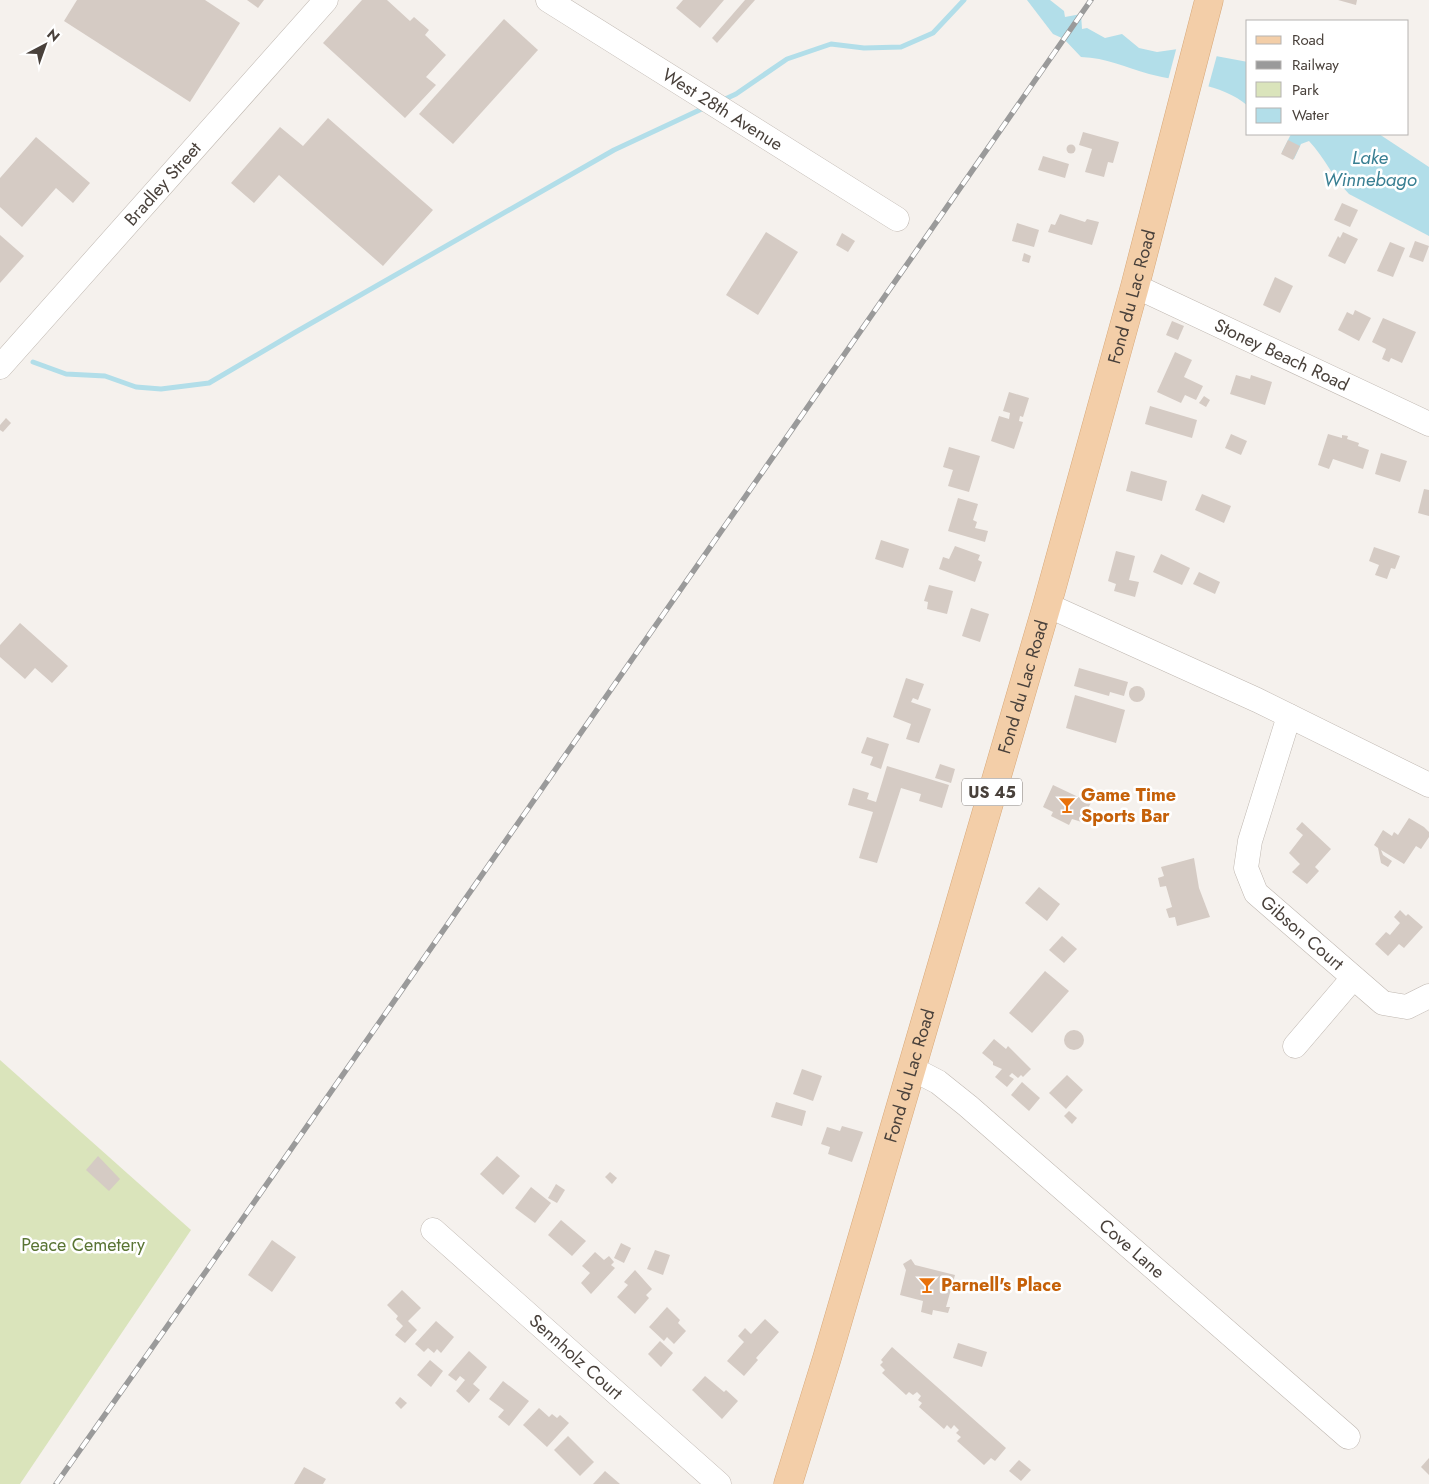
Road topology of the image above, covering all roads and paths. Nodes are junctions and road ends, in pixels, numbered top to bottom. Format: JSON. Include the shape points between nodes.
{"nodes":[{"id":1,"x":326,"y":0,"type":"edge"},
{"id":2,"x":548,"y":0,"type":"edge"},
{"id":3,"x":1209,"y":0,"type":"edge"},
{"id":4,"x":897,"y":219,"type":"dead end"},
{"id":5,"x":1135,"y":286,"type":"junction"},
{"id":6,"x":0,"y":367,"type":"edge"},
{"id":7,"x":1429,"y":424,"type":"edge"},
{"id":8,"x":1047,"y":605,"type":"junction"},
{"id":9,"x":1289,"y":716,"type":"junction"},
{"id":10,"x":1429,"y":785,"type":"edge"},
{"id":11,"x":1354,"y":978,"type":"junction"},
{"id":12,"x":1429,"y":996,"type":"edge"},
{"id":13,"x":1294,"y":1046,"type":"dead end"},
{"id":14,"x":911,"y":1068,"type":"junction"},
{"id":15,"x":434,"y":1230,"type":"dead end"},
{"id":16,"x":1348,"y":1437,"type":"dead end"},
{"id":17,"x":719,"y":1484,"type":"edge"},
{"id":18,"x":788,"y":1484,"type":"edge"}],
"edges":[{"from":1,"to":6,"type":"street","name":"Bradley Street"},
{"from":2,"to":4,"type":"street","name":"West 28th Avenue"},
{"from":3,"to":5,"type":"main road","name":"Fond du Lac Road","number":"US 45"},
{"from":5,"to":7,"type":"street","name":"Stoney Beach Road"},
{"from":5,"to":8,"type":"main road","name":"Fond du Lac Road","number":"US 45"},
{"from":8,"to":9,"type":"street"},
{"from":8,"to":14,"type":"main road","name":"Fond du Lac Road","number":"US 45"},
{"from":9,"to":10,"type":"street"},
{"from":9,"to":11,"type":"street","name":"Gibson Court","via":[[1250,841],[1246,868],[1256,893]]},
{"from":11,"to":12,"type":"street","name":"Gibson Court","via":[[1384,1002],[1407,1007]]},
{"from":11,"to":13,"type":"street"},
{"from":14,"to":16,"type":"street","name":"Cove Lane","via":[[938,1082],[982,1117]]},
{"from":14,"to":18,"type":"main road","name":"Fond du Lac Road","number":"US 45"},
{"from":15,"to":17,"type":"street","name":"Sennholz Court"}]}
